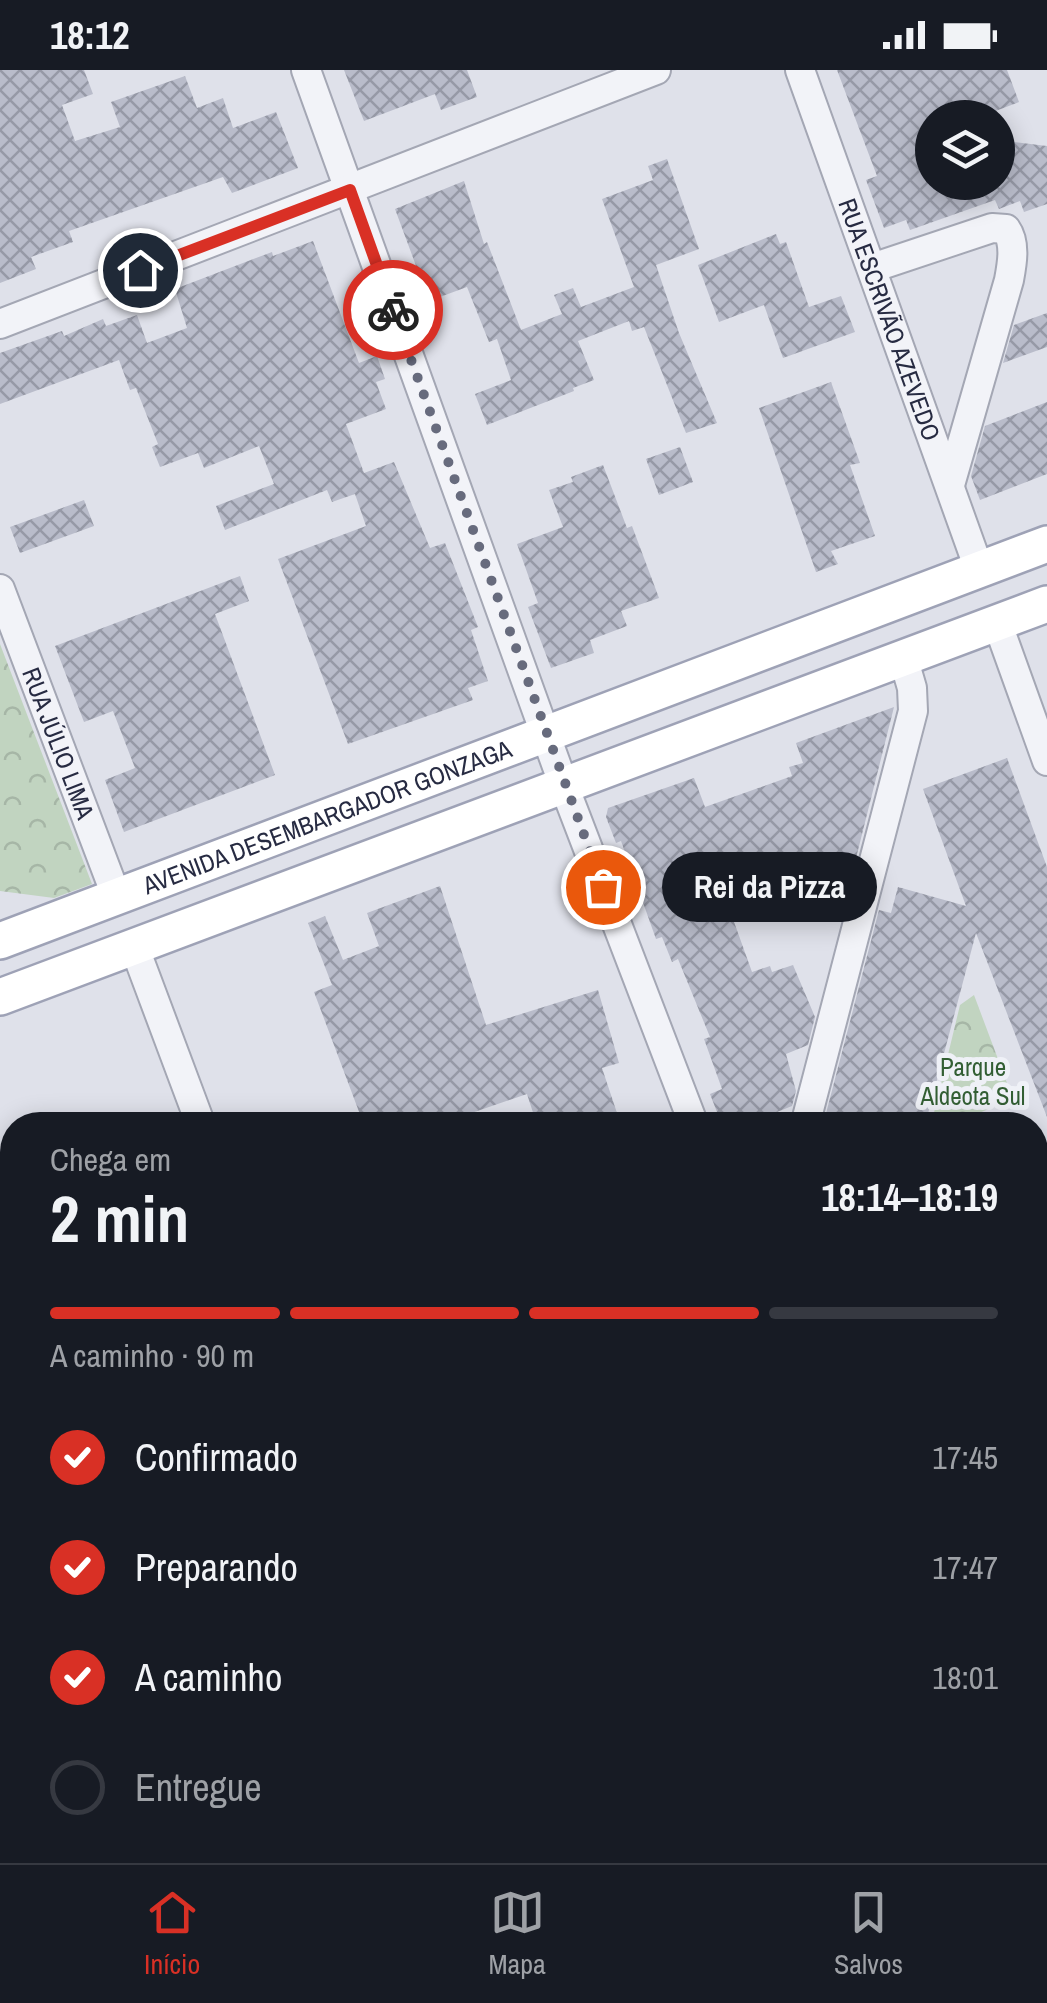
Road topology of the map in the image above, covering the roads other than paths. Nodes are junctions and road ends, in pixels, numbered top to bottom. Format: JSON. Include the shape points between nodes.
{"nodes":[{"id":1,"x":306,"y":70,"type":"edge"},
{"id":2,"x":656,"y":70,"type":"edge"},
{"id":3,"x":800,"y":70,"type":"edge"},
{"id":4,"x":350,"y":190,"type":"junction"},
{"id":5,"x":872,"y":268,"type":"junction"},
{"id":6,"x":0,"y":324,"type":"edge"},
{"id":7,"x":950,"y":486,"type":"junction"},
{"id":8,"x":1047,"y":544,"type":"edge"},
{"id":9,"x":979,"y":569,"type":"junction"},
{"id":10,"x":0,"y":589,"type":"edge"},
{"id":11,"x":1047,"y":604,"type":"edge"},
{"id":12,"x":997,"y":622,"type":"junction"},
{"id":13,"x":902,"y":657,"type":"junction"},
{"id":14,"x":545,"y":733,"type":"junction"},
{"id":15,"x":1047,"y":761,"type":"edge"},
{"id":16,"x":564,"y":786,"type":"junction"},
{"id":17,"x":116,"y":898,"type":"junction"},
{"id":18,"x":0,"y":941,"type":"edge"},
{"id":19,"x":134,"y":946,"type":"junction"},
{"id":20,"x":0,"y":997,"type":"edge"},
{"id":21,"x":196,"y":1112,"type":"edge"},
{"id":22,"x":689,"y":1112,"type":"edge"},
{"id":23,"x":808,"y":1112,"type":"edge"}],
"edges":[{"from":1,"to":4,"type":"street"},
{"from":2,"to":4,"type":"street"},
{"from":3,"to":5,"type":"street","name":"RUA ESCRIVÃO AZEVEDO"},
{"from":4,"to":6,"type":"street"},
{"from":4,"to":14,"type":"street"},
{"from":5,"to":7,"type":"street","name":"RUA ESCRIVÃO AZEVEDO"},
{"from":5,"to":7,"type":"street","via":[[992,228],[1010,233],[1009,280]]},
{"from":7,"to":9,"type":"street","name":"RUA ESCRIVÃO AZEVEDO"},
{"from":8,"to":9,"type":"main road","name":"AVENIDA DESEMBARGADOR GONZAGA"},
{"from":9,"to":14,"type":"main road","name":"AVENIDA DESEMBARGADOR GONZAGA"},
{"from":10,"to":17,"type":"street","name":"RUA JÚLIO LIMA"},
{"from":11,"to":12,"type":"main road","name":"AVENIDA DESEMBARGADOR GONZAGA"},
{"from":12,"to":13,"type":"main road","name":"AVENIDA DESEMBARGADOR GONZAGA"},
{"from":12,"to":15,"type":"street"},
{"from":13,"to":16,"type":"main road","name":"AVENIDA DESEMBARGADOR GONZAGA"},
{"from":13,"to":23,"type":"street","via":[[912,712]]},
{"from":14,"to":16,"type":"street"},
{"from":14,"to":17,"type":"main road","name":"AVENIDA DESEMBARGADOR GONZAGA"},
{"from":16,"to":19,"type":"main road","name":"AVENIDA DESEMBARGADOR GONZAGA"},
{"from":16,"to":22,"type":"street"},
{"from":17,"to":18,"type":"main road","name":"AVENIDA DESEMBARGADOR GONZAGA"},
{"from":19,"to":20,"type":"main road","name":"AVENIDA DESEMBARGADOR GONZAGA"},
{"from":19,"to":21,"type":"street"}]}
